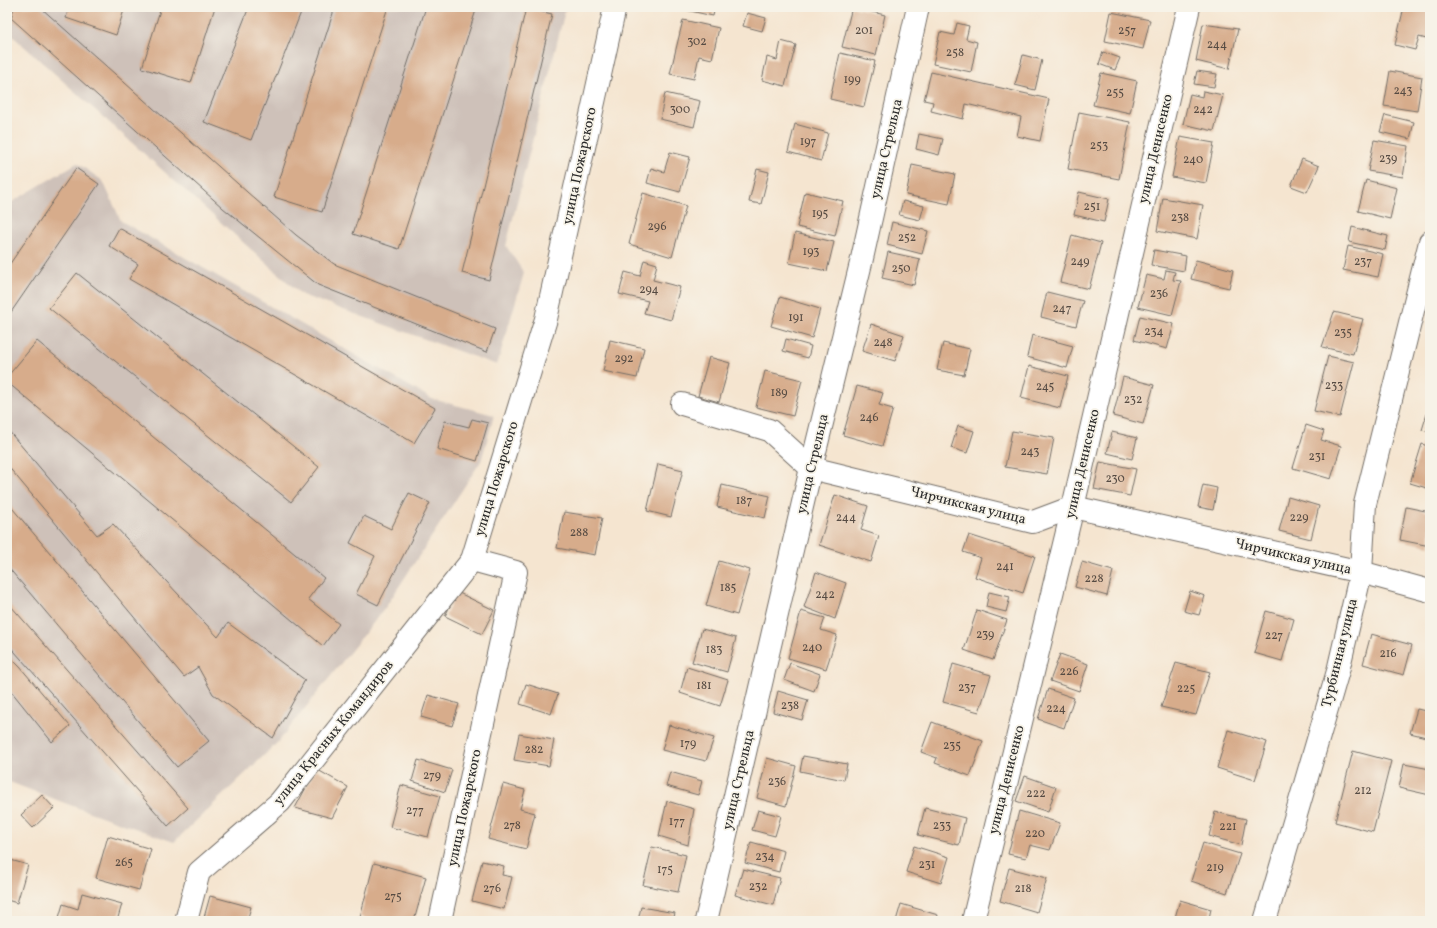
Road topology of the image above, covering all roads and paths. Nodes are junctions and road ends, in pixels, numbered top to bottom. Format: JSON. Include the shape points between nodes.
{"nodes":[{"id":1,"x":615,"y":7,"type":"edge"},
{"id":2,"x":918,"y":7,"type":"edge"},
{"id":3,"x":1189,"y":7,"type":"edge"},
{"id":4,"x":1430,"y":242,"type":"edge"},
{"id":5,"x":682,"y":404,"type":"dead end"},
{"id":6,"x":811,"y":468,"type":"junction"},
{"id":7,"x":1073,"y":507,"type":"junction"},
{"id":8,"x":472,"y":560,"type":"junction"},
{"id":9,"x":1361,"y":572,"type":"junction"},
{"id":10,"x":1430,"y":590,"type":"edge"},
{"id":11,"x":186,"y":921,"type":"edge"},
{"id":12,"x":440,"y":921,"type":"edge"},
{"id":13,"x":706,"y":921,"type":"edge"},
{"id":14,"x":973,"y":921,"type":"edge"},
{"id":15,"x":1265,"y":921,"type":"edge"}],
"edges":[{"from":1,"to":8,"type":"street","name":"улица Пожарского","via":[[546,319]]},
{"from":2,"to":6,"type":"street","name":"улица Стрельца","via":[[861,263]]},
{"from":3,"to":7,"type":"street","name":"улица Денисенко"},
{"from":4,"to":9,"type":"street","name":"Турбинная улица","via":[[1364,504]]},
{"from":5,"to":6,"type":"street","name":"Чирчикская улица","via":[[769,430]]},
{"from":6,"to":7,"type":"street","name":"Чирчикская улица","via":[[1033,522]]},
{"from":6,"to":13,"type":"street","name":"улица Стрельца"},
{"from":7,"to":9,"type":"street","name":"Чирчикская улица"},
{"from":7,"to":14,"type":"street","name":"улица Денисенко"},
{"from":8,"to":11,"type":"street","name":"улица Красных Командиров","via":[[280,802],[199,872]]},
{"from":8,"to":12,"type":"street","name":"улица Пожарского","via":[[516,572]]},
{"from":9,"to":10,"type":"street","name":"Чирчикская улица"},
{"from":9,"to":15,"type":"street","name":"Турбинная улица","via":[[1338,671]]}]}
